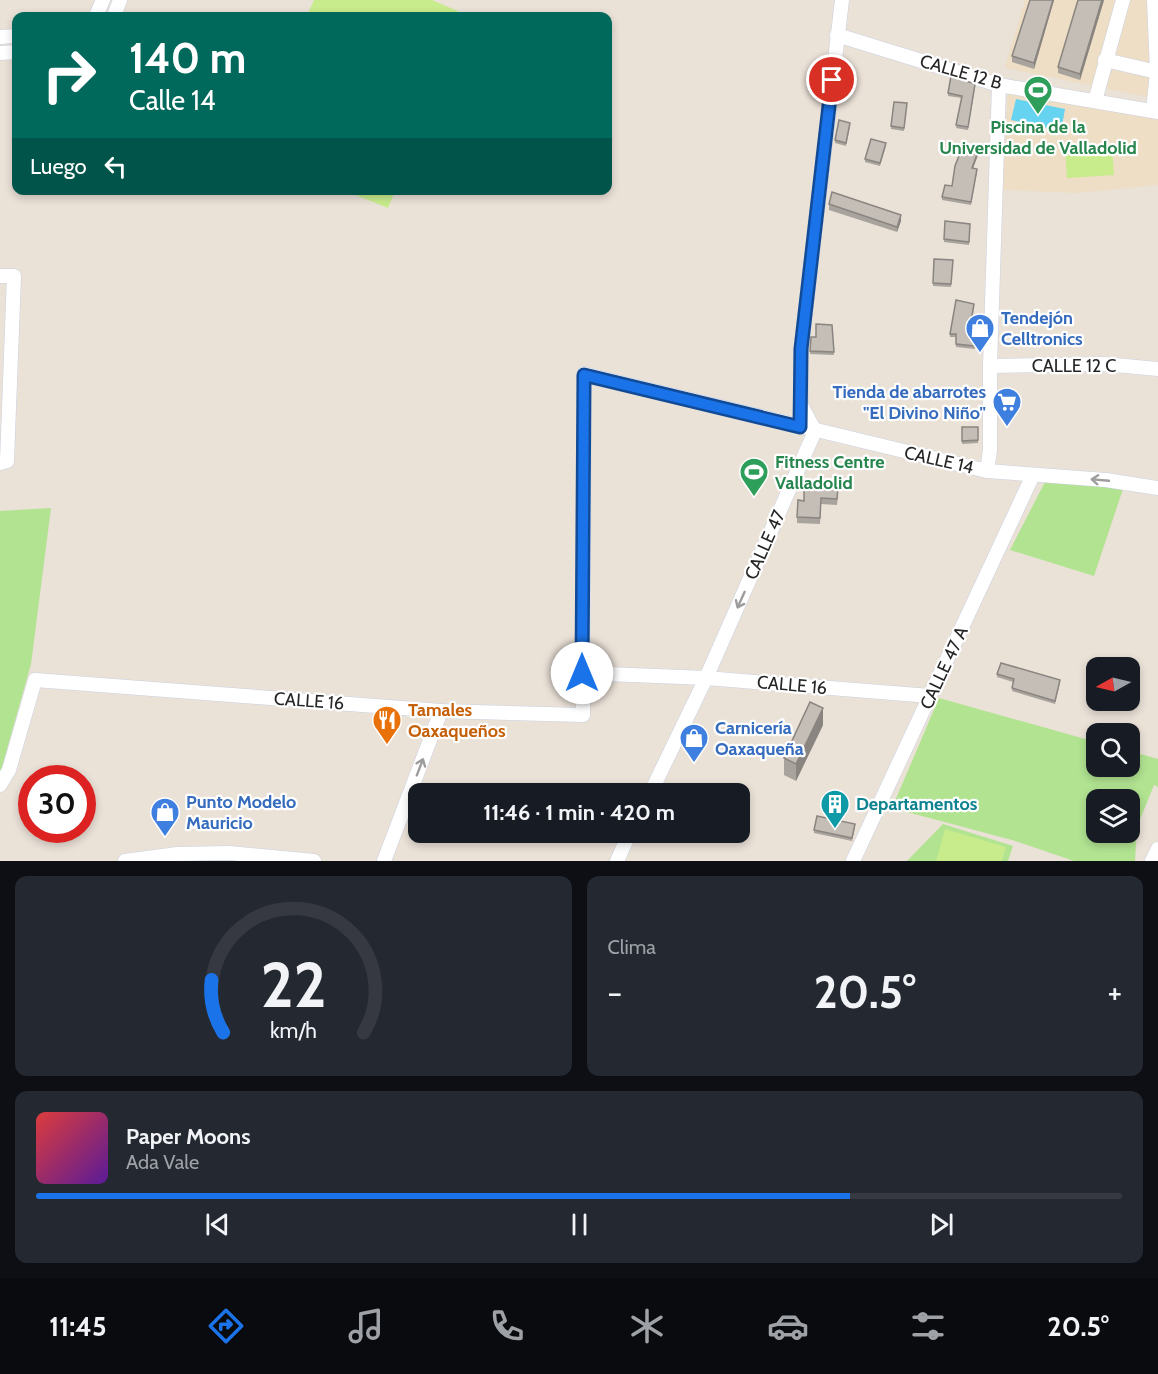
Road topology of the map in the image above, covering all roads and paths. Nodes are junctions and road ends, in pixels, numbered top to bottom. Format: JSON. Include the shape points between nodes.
{"nodes":[{"id":1,"x":842,"y":0,"type":"edge"},
{"id":2,"x":1123,"y":0,"type":"edge"},
{"id":3,"x":1154,"y":0,"type":"edge"},
{"id":4,"x":837,"y":35,"type":"junction"},
{"id":5,"x":1105,"y":60,"type":"junction"},
{"id":6,"x":1157,"y":72,"type":"edge"},
{"id":7,"x":999,"y":85,"type":"junction"},
{"id":8,"x":1095,"y":101,"type":"junction"},
{"id":9,"x":1156,"y":111,"type":"edge"},
{"id":10,"x":0,"y":276,"type":"edge"},
{"id":11,"x":990,"y":366,"type":"junction"},
{"id":12,"x":1158,"y":369,"type":"edge"},
{"id":13,"x":801,"y":405,"type":"junction"},
{"id":14,"x":800,"y":427,"type":"junction"},
{"id":15,"x":4,"y":430,"type":"edge"},
{"id":16,"x":815,"y":431,"type":"junction"},
{"id":17,"x":0,"y":463,"type":"edge"},
{"id":18,"x":987,"y":471,"type":"junction"},
{"id":19,"x":1033,"y":475,"type":"junction"},
{"id":20,"x":1158,"y":488,"type":"edge"},
{"id":21,"x":582,"y":673,"type":"junction"},
{"id":22,"x":706,"y":678,"type":"junction"},
{"id":23,"x":930,"y":696,"type":"junction"},
{"id":24,"x":441,"y":711,"type":"junction"},
{"id":25,"x":655,"y":783,"type":"edge"},
{"id":26,"x":0,"y":785,"type":"edge"},
{"id":27,"x":625,"y":843,"type":"edge"},
{"id":28,"x":1158,"y":849,"type":"edge"},
{"id":29,"x":176,"y":857,"type":"edge"},
{"id":30,"x":125,"y":861,"type":"edge"},
{"id":31,"x":314,"y":861,"type":"edge"},
{"id":32,"x":384,"y":861,"type":"edge"},
{"id":33,"x":616,"y":861,"type":"edge"},
{"id":34,"x":853,"y":861,"type":"edge"},
{"id":35,"x":1152,"y":861,"type":"edge"}],
"edges":[{"from":1,"to":4,"type":"street"},
{"from":2,"to":5,"type":"street"},
{"from":3,"to":6,"type":"street"},
{"from":4,"to":7,"type":"street","name":"CALLE 12 B"},
{"from":4,"to":13,"type":"street","via":[[801,349]]},
{"from":5,"to":6,"type":"street"},
{"from":5,"to":8,"type":"street"},
{"from":6,"to":9,"type":"street"},
{"from":7,"to":8,"type":"street","name":"CALLE 12 B"},
{"from":7,"to":11,"type":"street"},
{"from":8,"to":9,"type":"street","name":"CALLE 12 B"},
{"from":10,"to":15,"type":"street","via":[[14,276]]},
{"from":11,"to":12,"type":"street","name":"CALLE 12 C","via":[[1104,364]]},
{"from":11,"to":18,"type":"street"},
{"from":13,"to":14,"type":"street"},
{"from":13,"to":16,"type":"street"},
{"from":14,"to":16,"type":"street","name":"CALLE 14"},
{"from":14,"to":21,"type":"street","name":"CALLE 14","via":[[584,375]]},
{"from":15,"to":17,"type":"street","via":[[7,461]]},
{"from":16,"to":18,"type":"street","name":"CALLE 14"},
{"from":16,"to":22,"type":"street","name":"CALLE 47","one_way":true},
{"from":18,"to":19,"type":"street","name":"CALLE 14"},
{"from":20,"to":19,"type":"street","name":"CALLE 14","one_way":true},
{"from":19,"to":23,"type":"street","name":"CALLE 47 A"},
{"from":21,"to":22,"type":"street","name":"CALLE 16"},
{"from":21,"to":24,"type":"street","name":"CALLE 16","via":[[583,715]]},
{"from":22,"to":23,"type":"street","name":"CALLE 16"},
{"from":22,"to":25,"type":"street","name":"CALLE 47"},
{"from":23,"to":34,"type":"street","name":"CALLE 47 A"},
{"from":24,"to":26,"type":"street","name":"CALLE 16","via":[[35,680],[9,770]]},
{"from":32,"to":24,"type":"street","one_way":true},
{"from":27,"to":33,"type":"street"},
{"from":28,"to":35,"type":"street"},
{"from":29,"to":30,"type":"street"},
{"from":29,"to":31,"type":"street","via":[[229,853]]}]}
